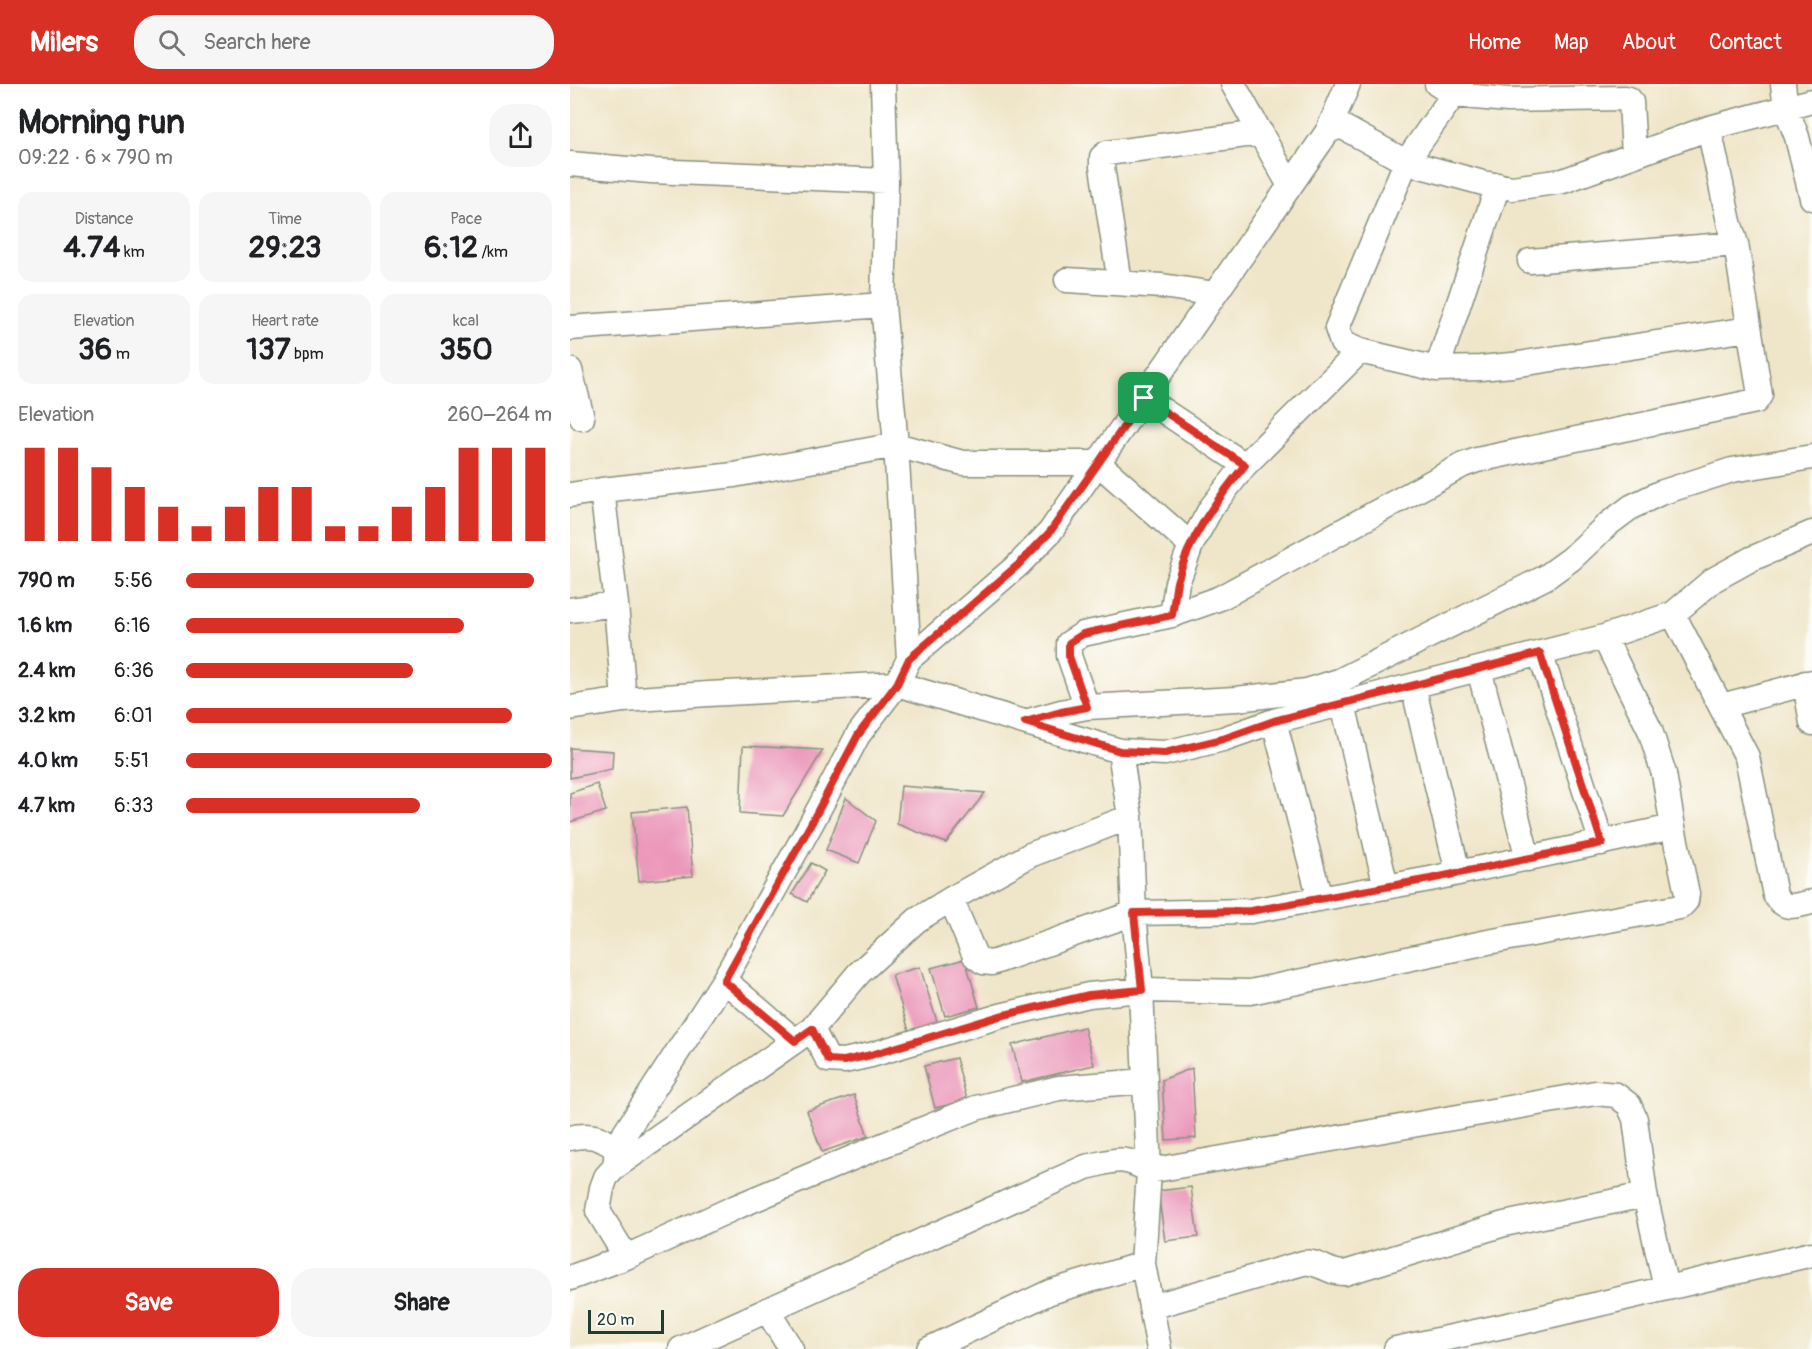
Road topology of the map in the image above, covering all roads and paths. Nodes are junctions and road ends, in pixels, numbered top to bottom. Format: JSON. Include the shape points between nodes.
{"nodes":[{"id":1,"x":884,"y":84,"type":"edge"},
{"id":2,"x":1233,"y":84,"type":"edge"},
{"id":3,"x":1348,"y":84,"type":"edge"},
{"id":4,"x":1783,"y":84,"type":"edge"},
{"id":5,"x":1451,"y":88,"type":"edge"},
{"id":6,"x":1577,"y":92,"type":"edge"},
{"id":7,"x":1812,"y":100,"type":"edge"},
{"id":8,"x":1786,"y":108,"type":"junction"},
{"id":9,"x":1709,"y":128,"type":"junction"},
{"id":10,"x":1328,"y":131,"type":"junction"},
{"id":11,"x":1261,"y":133,"type":"junction"},
{"id":12,"x":1634,"y":155,"type":"junction"},
{"id":13,"x":1406,"y":162,"type":"junction"},
{"id":14,"x":570,"y":164,"type":"edge"},
{"id":15,"x":886,"y":181,"type":"junction"},
{"id":16,"x":1497,"y":185,"type":"junction"},
{"id":17,"x":1290,"y":186,"type":"junction"},
{"id":18,"x":1812,"y":198,"type":"edge"},
{"id":19,"x":1736,"y":244,"type":"junction"},
{"id":20,"x":1530,"y":261,"type":"dead end"},
{"id":21,"x":1067,"y":280,"type":"dead end"},
{"id":22,"x":1120,"y":284,"type":"junction"},
{"id":23,"x":1215,"y":294,"type":"junction"},
{"id":24,"x":883,"y":305,"type":"junction"},
{"id":25,"x":570,"y":328,"type":"edge"},
{"id":26,"x":1749,"y":329,"type":"junction"},
{"id":27,"x":1360,"y":351,"type":"junction"},
{"id":28,"x":1437,"y":369,"type":"junction"},
{"id":29,"x":570,"y":370,"type":"edge"},
{"id":30,"x":1144,"y":398,"type":"junction"},
{"id":31,"x":582,"y":418,"type":"dead end"},
{"id":32,"x":896,"y":445,"type":"junction"},
{"id":33,"x":1812,"y":457,"type":"edge"},
{"id":34,"x":1098,"y":463,"type":"junction"},
{"id":35,"x":1245,"y":465,"type":"junction"},
{"id":36,"x":602,"y":490,"type":"junction"},
{"id":37,"x":570,"y":495,"type":"edge"},
{"id":38,"x":1812,"y":533,"type":"edge"},
{"id":39,"x":1191,"y":545,"type":"junction"},
{"id":40,"x":616,"y":604,"type":"junction"},
{"id":41,"x":570,"y":610,"type":"edge"},
{"id":42,"x":1673,"y":614,"type":"junction"},
{"id":43,"x":1172,"y":615,"type":"junction"},
{"id":44,"x":1604,"y":637,"type":"junction"},
{"id":45,"x":1540,"y":653,"type":"junction"},
{"id":46,"x":909,"y":659,"type":"junction"},
{"id":47,"x":1479,"y":669,"type":"junction"},
{"id":48,"x":1809,"y":682,"type":"edge"},
{"id":49,"x":897,"y":684,"type":"junction"},
{"id":50,"x":1413,"y":686,"type":"junction"},
{"id":51,"x":624,"y":700,"type":"junction"},
{"id":52,"x":1343,"y":704,"type":"junction"},
{"id":53,"x":1721,"y":706,"type":"junction"},
{"id":54,"x":1087,"y":707,"type":"junction"},
{"id":55,"x":570,"y":708,"type":"edge"},
{"id":56,"x":1274,"y":721,"type":"junction"},
{"id":57,"x":1025,"y":722,"type":"junction"},
{"id":58,"x":1812,"y":723,"type":"edge"},
{"id":59,"x":1120,"y":751,"type":"junction"},
{"id":60,"x":1130,"y":817,"type":"junction"},
{"id":61,"x":1673,"y":827,"type":"junction"},
{"id":62,"x":1602,"y":843,"type":"junction"},
{"id":63,"x":1528,"y":859,"type":"junction"},
{"id":64,"x":1458,"y":873,"type":"junction"},
{"id":65,"x":1386,"y":887,"type":"junction"},
{"id":66,"x":1320,"y":898,"type":"junction"},
{"id":67,"x":951,"y":899,"type":"junction"},
{"id":68,"x":1812,"y":902,"type":"edge"},
{"id":69,"x":1134,"y":913,"type":"junction"},
{"id":70,"x":724,"y":981,"type":"junction"},
{"id":71,"x":1142,"y":990,"type":"junction"},
{"id":72,"x":803,"y":1035,"type":"junction"},
{"id":73,"x":1145,"y":1081,"type":"junction"},
{"id":74,"x":570,"y":1138,"type":"edge"},
{"id":75,"x":616,"y":1158,"type":"junction"},
{"id":76,"x":1149,"y":1171,"type":"junction"},
{"id":77,"x":1645,"y":1196,"type":"junction"},
{"id":78,"x":1812,"y":1254,"type":"edge"},
{"id":79,"x":626,"y":1257,"type":"junction"},
{"id":80,"x":1143,"y":1264,"type":"junction"},
{"id":81,"x":570,"y":1278,"type":"edge"},
{"id":82,"x":1666,"y":1288,"type":"junction"},
{"id":83,"x":1151,"y":1307,"type":"junction"},
{"id":84,"x":768,"y":1310,"type":"junction"},
{"id":85,"x":681,"y":1349,"type":"edge"},
{"id":86,"x":790,"y":1349,"type":"edge"},
{"id":87,"x":929,"y":1349,"type":"edge"},
{"id":88,"x":1159,"y":1349,"type":"edge"},
{"id":89,"x":1396,"y":1349,"type":"edge"}],
"edges":[{"from":1,"to":15,"type":"street"},
{"from":2,"to":11,"type":"street"},
{"from":3,"to":10,"type":"street"},
{"from":4,"to":8,"type":"street"},
{"from":5,"to":6,"type":"street","via":[[1508,100]]},
{"from":5,"to":13,"type":"street"},
{"from":6,"to":12,"type":"street","via":[[1629,99]]},
{"from":7,"to":8,"type":"street"},
{"from":8,"to":9,"type":"street"},
{"from":8,"to":18,"type":"street"},
{"from":9,"to":12,"type":"street"},
{"from":9,"to":19,"type":"street"},
{"from":10,"to":13,"type":"street","via":[[1341,126]]},
{"from":10,"to":17,"type":"street"},
{"from":11,"to":17,"type":"street"},
{"from":11,"to":22,"type":"street","via":[[1107,153],[1102,157]]},
{"from":12,"to":16,"type":"street","via":[[1563,181],[1512,188]]},
{"from":13,"to":16,"type":"street"},
{"from":13,"to":27,"type":"street","via":[[1337,328],[1342,343]]},
{"from":14,"to":15,"type":"street"},
{"from":15,"to":24,"type":"street"},
{"from":16,"to":28,"type":"street"},
{"from":17,"to":23,"type":"street"},
{"from":19,"to":20,"type":"street"},
{"from":19,"to":26,"type":"street"},
{"from":21,"to":22,"type":"street"},
{"from":22,"to":23,"type":"street"},
{"from":23,"to":30,"type":"street"},
{"from":24,"to":25,"type":"street"},
{"from":24,"to":32,"type":"street"},
{"from":26,"to":28,"type":"street","via":[[1512,365]]},
{"from":26,"to":43,"type":"street","via":[[1760,395],[1756,401],[1463,465],[1220,598]]},
{"from":27,"to":28,"type":"street"},
{"from":27,"to":35,"type":"street"},
{"from":29,"to":31,"type":"street"},
{"from":30,"to":34,"type":"street"},
{"from":30,"to":35,"type":"street"},
{"from":32,"to":34,"type":"street","via":[[963,463]]},
{"from":32,"to":36,"type":"street","via":[[734,475]]},
{"from":32,"to":46,"type":"street"},
{"from":33,"to":54,"type":"street","via":[[1732,470],[1660,493],[1631,507],[1546,577],[1340,681],[1307,691],[1236,699]]},
{"from":34,"to":39,"type":"street"},
{"from":34,"to":46,"type":"street","via":[[1050,532],[1018,565]]},
{"from":35,"to":39,"type":"street","via":[[1211,508]]},
{"from":36,"to":37,"type":"street"},
{"from":36,"to":40,"type":"street"},
{"from":38,"to":42,"type":"street","via":[[1713,580]]},
{"from":39,"to":43,"type":"street","via":[[1177,583]]},
{"from":40,"to":41,"type":"street"},
{"from":40,"to":51,"type":"street"},
{"from":42,"to":44,"type":"street"},
{"from":42,"to":53,"type":"street"},
{"from":43,"to":54,"type":"street","via":[[1083,634],[1069,643],[1069,656]]},
{"from":44,"to":45,"type":"street"},
{"from":44,"to":61,"type":"street","via":[[1650,730],[1664,774]]},
{"from":45,"to":47,"type":"street"},
{"from":45,"to":62,"type":"street"},
{"from":46,"to":49,"type":"street"},
{"from":47,"to":50,"type":"street"},
{"from":47,"to":63,"type":"street"},
{"from":48,"to":53,"type":"street"},
{"from":48,"to":58,"type":"street"},
{"from":49,"to":51,"type":"street"},
{"from":49,"to":57,"type":"street"},
{"from":49,"to":70,"type":"street","via":[[858,735]]},
{"from":50,"to":52,"type":"street"},
{"from":50,"to":64,"type":"street"},
{"from":51,"to":55,"type":"street"},
{"from":52,"to":56,"type":"street"},
{"from":52,"to":65,"type":"street"},
{"from":53,"to":68,"type":"street","via":[[1747,757],[1775,895],[1787,907]]},
{"from":54,"to":57,"type":"street"},
{"from":56,"to":59,"type":"street","via":[[1165,753]]},
{"from":56,"to":66,"type":"street"},
{"from":57,"to":59,"type":"street"},
{"from":59,"to":60,"type":"street"},
{"from":60,"to":67,"type":"street","via":[[1030,855]]},
{"from":60,"to":69,"type":"street"},
{"from":61,"to":62,"type":"street"},
{"from":61,"to":71,"type":"street","via":[[1687,894],[1680,907],[1250,992]]},
{"from":62,"to":63,"type":"street"},
{"from":63,"to":64,"type":"street"},
{"from":64,"to":65,"type":"street"},
{"from":65,"to":66,"type":"street"},
{"from":66,"to":69,"type":"street","via":[[1251,911]]},
{"from":67,"to":69,"type":"street","via":[[975,956],[992,963]]},
{"from":67,"to":72,"type":"street","via":[[917,921],[859,973]]},
{"from":69,"to":71,"type":"street"},
{"from":70,"to":72,"type":"street"},
{"from":70,"to":75,"type":"street","via":[[625,1132]]},
{"from":71,"to":72,"type":"street","via":[[1089,995],[1011,1013],[844,1061],[828,1060]]},
{"from":71,"to":73,"type":"street"},
{"from":72,"to":75,"type":"street"},
{"from":73,"to":76,"type":"street"},
{"from":73,"to":79,"type":"street","via":[[1059,1088],[976,1108]]},
{"from":74,"to":75,"type":"street","via":[[594,1136],[605,1140]]},
{"from":75,"to":79,"type":"street","via":[[602,1188],[598,1211]]},
{"from":76,"to":77,"type":"street","via":[[1595,1093],[1617,1095],[1629,1105],[1635,1119]]},
{"from":76,"to":80,"type":"street"},
{"from":76,"to":84,"type":"street","via":[[1135,1162],[1120,1160],[1086,1167]]},
{"from":77,"to":82,"type":"street"},
{"from":77,"to":83,"type":"street","via":[[1504,1224],[1345,1273],[1303,1263]]},
{"from":78,"to":82,"type":"street"},
{"from":79,"to":81,"type":"street"},
{"from":80,"to":83,"type":"street"},
{"from":80,"to":87,"type":"street","via":[[1050,1292]]},
{"from":82,"to":89,"type":"street"},
{"from":83,"to":88,"type":"street"},
{"from":84,"to":85,"type":"street"},
{"from":84,"to":86,"type":"street"}]}
